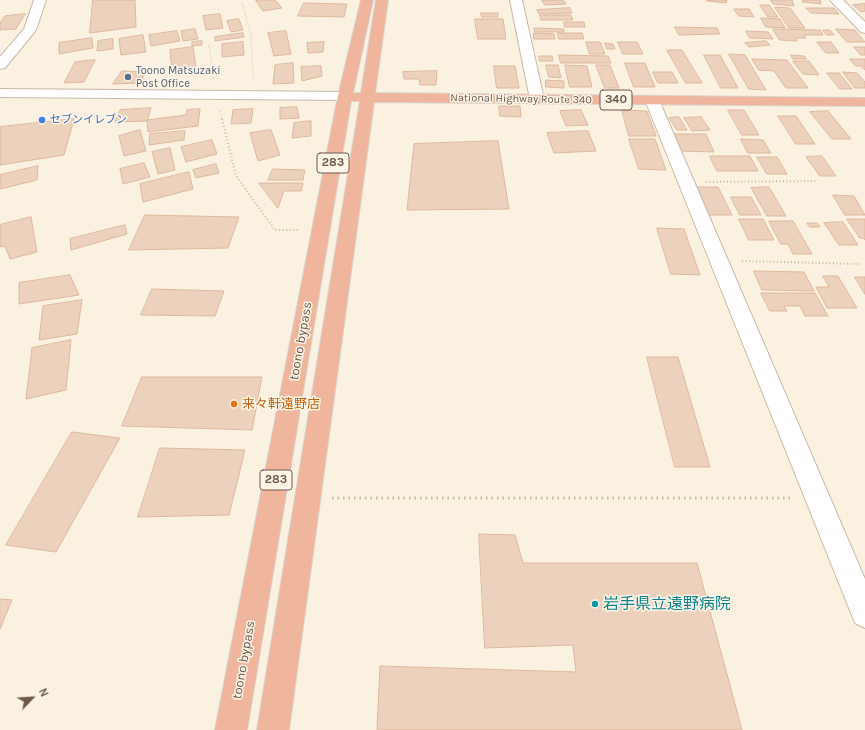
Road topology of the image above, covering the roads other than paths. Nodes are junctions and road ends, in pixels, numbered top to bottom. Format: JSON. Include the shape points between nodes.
{"nodes":[{"id":1,"x":40,"y":0,"type":"edge"},
{"id":2,"x":367,"y":0,"type":"edge"},
{"id":3,"x":382,"y":0,"type":"edge"},
{"id":4,"x":516,"y":0,"type":"edge"},
{"id":5,"x":836,"y":0,"type":"edge"},
{"id":6,"x":865,"y":29,"type":"edge"},
{"id":7,"x":0,"y":65,"type":"edge"},
{"id":8,"x":0,"y":93,"type":"edge"},
{"id":9,"x":345,"y":96,"type":"junction"},
{"id":10,"x":368,"y":97,"type":"junction"},
{"id":11,"x":537,"y":99,"type":"junction"},
{"id":12,"x":652,"y":100,"type":"junction"},
{"id":13,"x":865,"y":102,"type":"edge"},
{"id":14,"x":865,"y":613,"type":"edge"},
{"id":15,"x":231,"y":730,"type":"edge"},
{"id":16,"x":273,"y":730,"type":"edge"}],
"edges":[{"from":1,"to":7,"type":"street","via":[[30,30]]},
{"from":2,"to":9,"type":"highway","name":"toono bypass","number":"283"},
{"from":3,"to":10,"type":"highway","number":"283"},
{"from":4,"to":11,"type":"street"},
{"from":5,"to":6,"type":"street"},
{"from":8,"to":9,"type":"street"},
{"from":9,"to":10,"type":"highway","name":"National Highway Route 340","number":"340"},
{"from":9,"to":15,"type":"highway","name":"toono bypass","number":"283"},
{"from":10,"to":11,"type":"highway","name":"National Highway Route 340","number":"340"},
{"from":10,"to":16,"type":"highway","number":"283"},
{"from":11,"to":12,"type":"highway","name":"National Highway Route 340","number":"340"},
{"from":12,"to":13,"type":"highway","name":"National Highway Route 340","number":"340"},
{"from":12,"to":14,"type":"street"}]}
